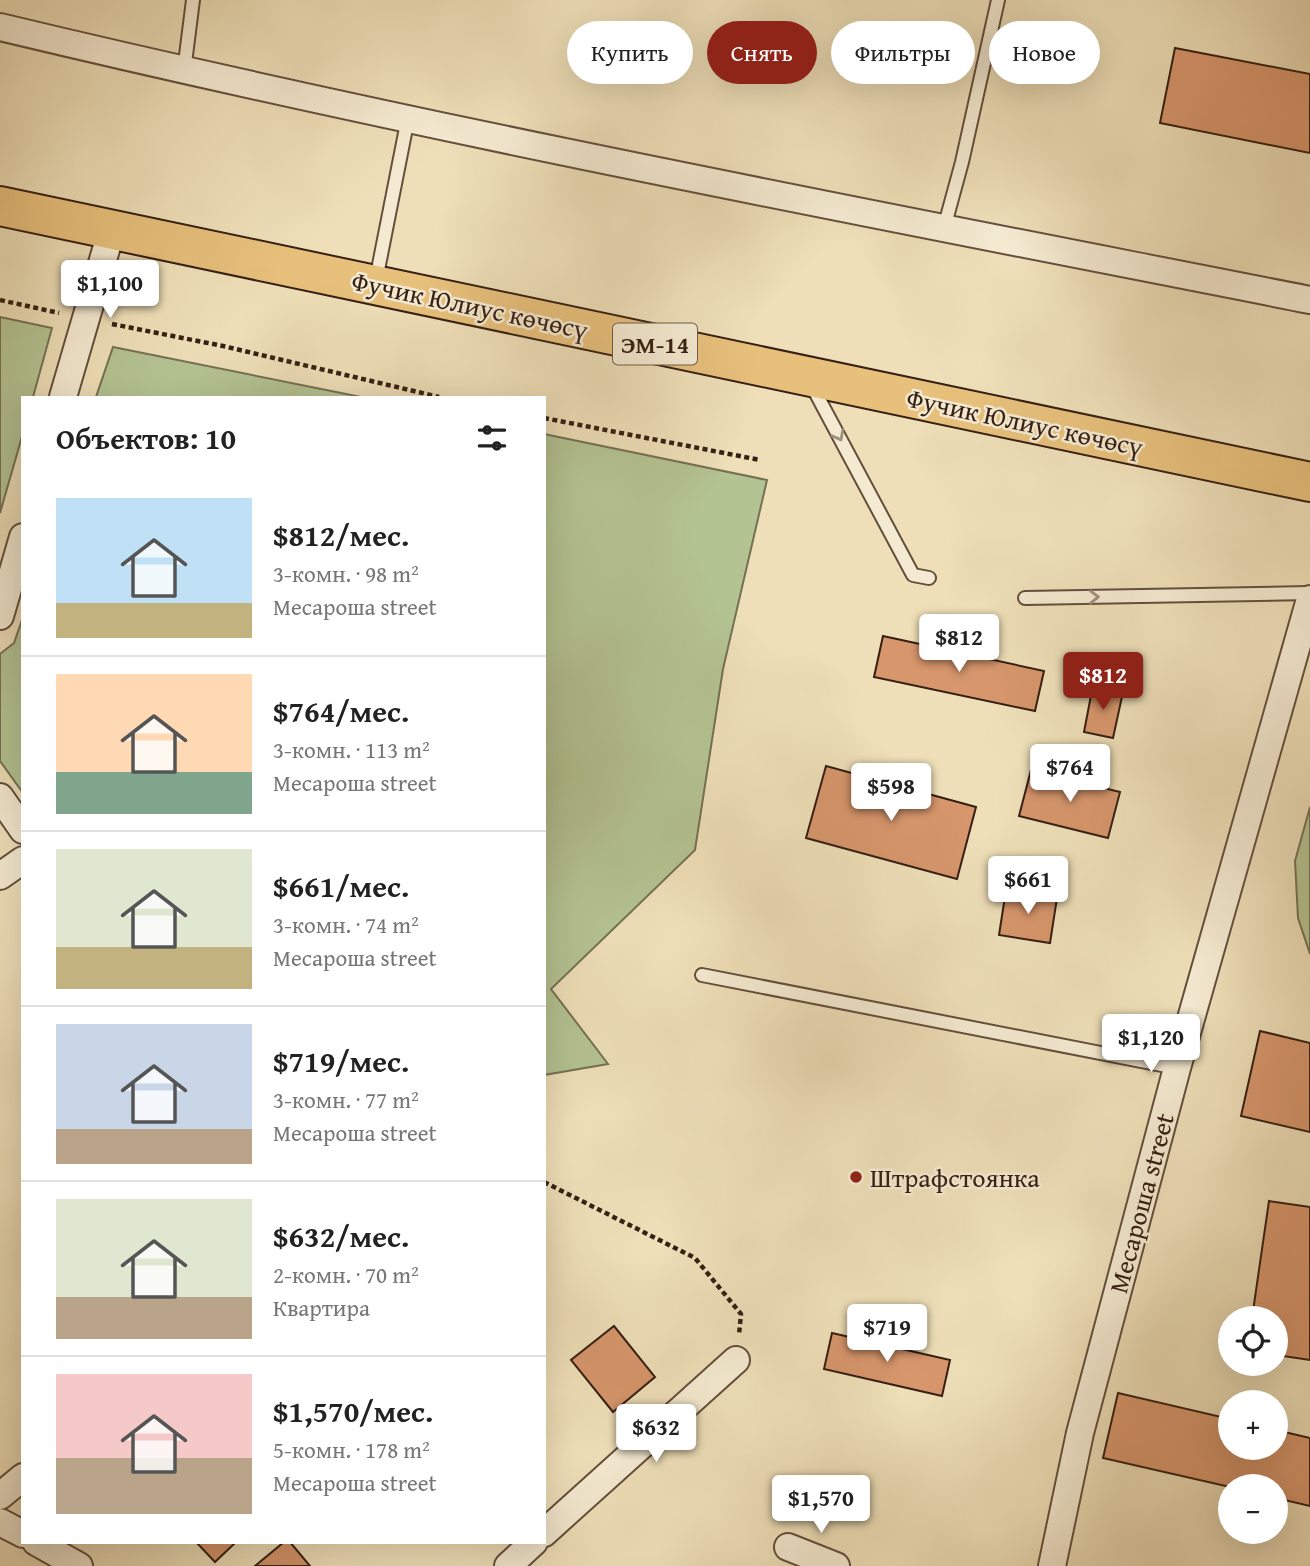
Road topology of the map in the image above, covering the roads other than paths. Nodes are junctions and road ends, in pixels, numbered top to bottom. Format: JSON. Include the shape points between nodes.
{"nodes":[{"id":1,"x":193,"y":0,"type":"edge"},
{"id":2,"x":998,"y":0,"type":"edge"},
{"id":3,"x":0,"y":27,"type":"edge"},
{"id":4,"x":184,"y":71,"type":"junction"},
{"id":5,"x":408,"y":118,"type":"junction"},
{"id":6,"x":0,"y":206,"type":"edge"},
{"id":7,"x":944,"y":228,"type":"junction"},
{"id":8,"x":112,"y":229,"type":"junction"},
{"id":9,"x":375,"y":285,"type":"junction"},
{"id":10,"x":1310,"y":300,"type":"edge"},
{"id":11,"x":806,"y":376,"type":"junction"},
{"id":12,"x":63,"y":396,"type":"edge"},
{"id":13,"x":1310,"y":482,"type":"edge"},
{"id":14,"x":21,"y":544,"type":"edge"},
{"id":15,"x":929,"y":578,"type":"dead end"},
{"id":16,"x":1310,"y":593,"type":"edge"},
{"id":17,"x":1025,"y":598,"type":"dead end"},
{"id":18,"x":1310,"y":599,"type":"edge"},
{"id":19,"x":0,"y":616,"type":"edge"},
{"id":20,"x":0,"y":797,"type":"edge"},
{"id":21,"x":21,"y":827,"type":"edge"},
{"id":22,"x":21,"y":861,"type":"edge"},
{"id":23,"x":0,"y":876,"type":"edge"},
{"id":24,"x":702,"y":975,"type":"dead end"},
{"id":25,"x":1177,"y":1069,"type":"junction"},
{"id":26,"x":736,"y":1360,"type":"road end"},
{"id":27,"x":21,"y":1479,"type":"edge"},
{"id":28,"x":0,"y":1496,"type":"edge"},
{"id":29,"x":0,"y":1522,"type":"edge"},
{"id":30,"x":546,"y":1531,"type":"edge"},
{"id":31,"x":21,"y":1533,"type":"edge"},
{"id":32,"x":40,"y":1544,"type":"edge"},
{"id":33,"x":532,"y":1544,"type":"edge"},
{"id":34,"x":788,"y":1548,"type":"dead end"},
{"id":35,"x":1057,"y":1564,"type":"edge"},
{"id":36,"x":79,"y":1566,"type":"edge"},
{"id":37,"x":508,"y":1566,"type":"edge"},
{"id":38,"x":836,"y":1566,"type":"edge"}],
"edges":[{"from":1,"to":4,"type":"lane"},
{"from":2,"to":7,"type":"lane"},
{"from":3,"to":4,"type":"street"},
{"from":4,"to":5,"type":"street"},
{"from":5,"to":7,"type":"street"},
{"from":5,"to":9,"type":"lane"},
{"from":6,"to":8,"type":"main road","name":"Фучик Юлиус көчөсү","number":"ЭМ-14"},
{"from":7,"to":10,"type":"street"},
{"from":8,"to":9,"type":"main road","name":"Фучик Юлиус көчөсү","number":"ЭМ-14"},
{"from":8,"to":12,"type":"street"},
{"from":9,"to":11,"type":"main road","name":"Фучик Юлиус көчөсү","number":"ЭМ-14"},
{"from":11,"to":13,"type":"main road","name":"Фучик Юлиус көчөсү","number":"ЭМ-14"},
{"from":11,"to":15,"type":"lane","one_way":true,"via":[[913,575]]},
{"from":14,"to":19,"type":"street"},
{"from":17,"to":16,"type":"lane","one_way":true},
{"from":18,"to":25,"type":"street","name":"Месароша street"},
{"from":20,"to":21,"type":"street"},
{"from":22,"to":23,"type":"street"},
{"from":24,"to":25,"type":"lane"},
{"from":25,"to":35,"type":"street","name":"Месароша street","via":[[1080,1433]]},
{"from":26,"to":30,"type":"street"},
{"from":27,"to":28,"type":"street"},
{"from":29,"to":31,"type":"street"},
{"from":32,"to":36,"type":"street"},
{"from":33,"to":37,"type":"street"},
{"from":34,"to":38,"type":"street"}]}
